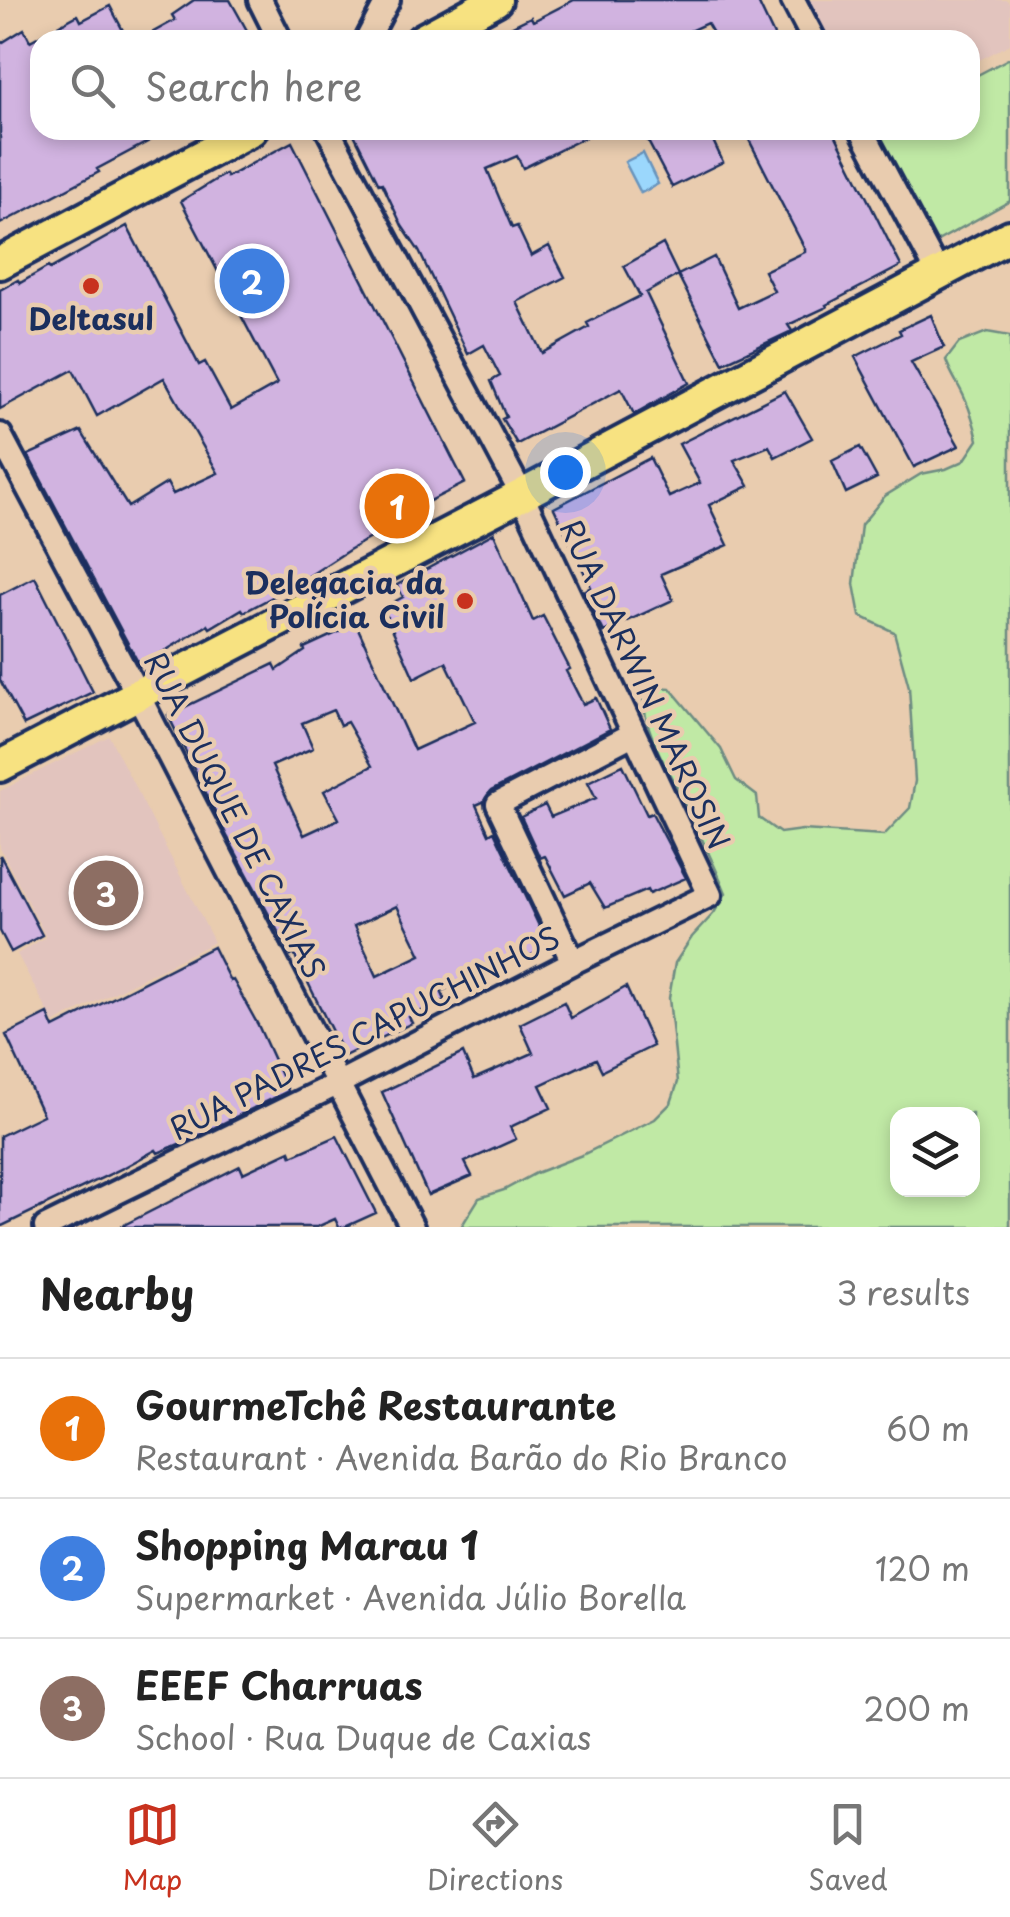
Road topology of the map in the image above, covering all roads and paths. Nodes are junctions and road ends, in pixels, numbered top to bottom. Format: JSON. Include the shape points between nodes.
{"nodes":[{"id":1,"x":260,"y":0,"type":"edge"},
{"id":2,"x":388,"y":0,"type":"edge"},
{"id":3,"x":496,"y":0,"type":"edge"},
{"id":4,"x":792,"y":0,"type":"edge"},
{"id":5,"x":275,"y":30,"type":"edge"},
{"id":6,"x":373,"y":30,"type":"edge"},
{"id":7,"x":440,"y":30,"type":"edge"},
{"id":8,"x":808,"y":30,"type":"edge"},
{"id":9,"x":232,"y":140,"type":"edge"},
{"id":10,"x":333,"y":140,"type":"edge"},
{"id":11,"x":867,"y":140,"type":"edge"},
{"id":12,"x":1010,"y":236,"type":"edge"},
{"id":13,"x":0,"y":263,"type":"edge"},
{"id":14,"x":939,"y":275,"type":"junction"},
{"id":15,"x":0,"y":434,"type":"edge"},
{"id":16,"x":522,"y":495,"type":"junction"},
{"id":17,"x":138,"y":695,"type":"junction"},
{"id":18,"x":633,"y":734,"type":"junction"},
{"id":19,"x":0,"y":766,"type":"edge"},
{"id":20,"x":710,"y":895,"type":"joint"},
{"id":21,"x":573,"y":962,"type":"junction"},
{"id":22,"x":339,"y":1083,"type":"junction"},
{"id":23,"x":46,"y":1227,"type":"edge"},
{"id":24,"x":412,"y":1227,"type":"edge"}],
"edges":[{"from":1,"to":5,"type":"street"},
{"from":2,"to":6,"type":"street"},
{"from":3,"to":7,"type":"main road"},
{"from":4,"to":8,"type":"street"},
{"from":9,"to":13,"type":"main road"},
{"from":10,"to":16,"type":"street","name":"RUA DARWIN MAROSIN"},
{"from":11,"to":14,"type":"street"},
{"from":12,"to":14,"type":"main road"},
{"from":14,"to":16,"type":"main road"},
{"from":15,"to":17,"type":"street","name":"RUA DUQUE DE CAXIAS"},
{"from":16,"to":17,"type":"main road"},
{"from":16,"to":18,"type":"street","name":"RUA DARWIN MAROSIN"},
{"from":17,"to":19,"type":"main road"},
{"from":17,"to":22,"type":"street","name":"RUA DUQUE DE CAXIAS"},
{"from":18,"to":20,"type":"street","name":"RUA DARWIN MAROSIN"},
{"from":18,"to":21,"type":"street","via":[[498,804]]},
{"from":20,"to":21,"type":"street","name":"RUA PADRES CAPUCHINHOS"},
{"from":21,"to":22,"type":"street","name":"RUA PADRES CAPUCHINHOS"},
{"from":22,"to":23,"type":"street","name":"RUA PADRES CAPUCHINHOS"},
{"from":22,"to":24,"type":"street","name":"RUA DUQUE DE CAXIAS"}]}
